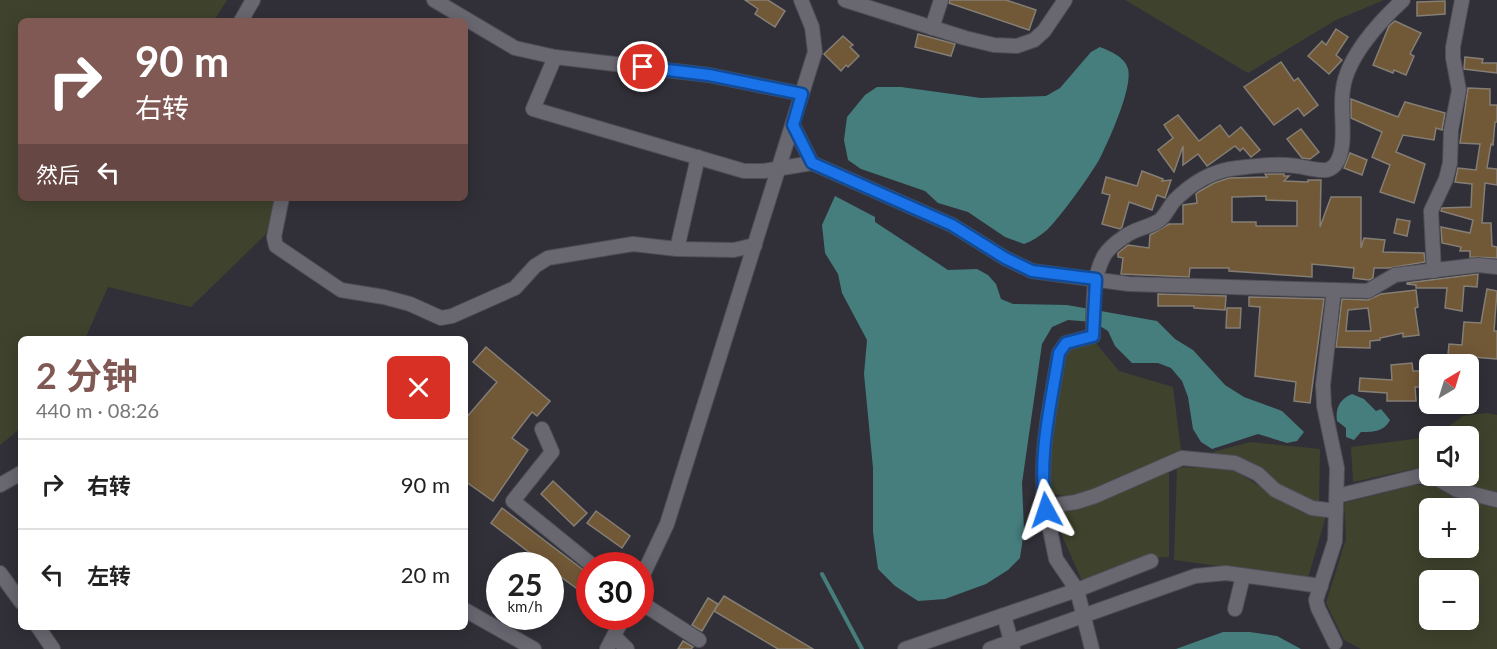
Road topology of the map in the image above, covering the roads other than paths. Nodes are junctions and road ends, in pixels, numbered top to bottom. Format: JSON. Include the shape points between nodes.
{"nodes":[{"id":1,"x":253,"y":0,"type":"edge"},
{"id":2,"x":434,"y":0,"type":"edge"},
{"id":3,"x":801,"y":0,"type":"edge"},
{"id":4,"x":845,"y":0,"type":"edge"},
{"id":5,"x":941,"y":0,"type":"edge"},
{"id":6,"x":1065,"y":0,"type":"edge"},
{"id":7,"x":1403,"y":0,"type":"edge"},
{"id":8,"x":1462,"y":0,"type":"edge"},
{"id":9,"x":243,"y":18,"type":"edge"},
{"id":10,"x":464,"y":18,"type":"edge"},
{"id":11,"x":468,"y":20,"type":"edge"},
{"id":12,"x":932,"y":28,"type":"junction"},
{"id":13,"x":555,"y":57,"type":"junction"},
{"id":14,"x":802,"y":94,"type":"junction"},
{"id":15,"x":793,"y":125,"type":"junction"},
{"id":16,"x":698,"y":157,"type":"junction"},
{"id":17,"x":812,"y":163,"type":"junction"},
{"id":18,"x":779,"y":167,"type":"junction"},
{"id":19,"x":281,"y":201,"type":"edge"},
{"id":20,"x":755,"y":245,"type":"junction"},
{"id":21,"x":676,"y":249,"type":"junction"},
{"id":22,"x":1497,"y":267,"type":"edge"},
{"id":23,"x":1434,"y":271,"type":"junction"},
{"id":24,"x":1096,"y":279,"type":"junction"},
{"id":25,"x":1334,"y":291,"type":"junction"},
{"id":26,"x":542,"y":429,"type":"dead end"},
{"id":27,"x":18,"y":474,"type":"edge"},
{"id":28,"x":0,"y":485,"type":"edge"},
{"id":29,"x":1497,"y":500,"type":"edge"},
{"id":30,"x":1336,"y":503,"type":"junction"},
{"id":31,"x":1046,"y":510,"type":"junction"},
{"id":32,"x":576,"y":552,"type":"edge"},
{"id":33,"x":654,"y":552,"type":"edge"},
{"id":34,"x":1151,"y":561,"type":"dead end"},
{"id":35,"x":0,"y":573,"type":"edge"},
{"id":36,"x":1243,"y":576,"type":"junction"},
{"id":37,"x":1321,"y":586,"type":"junction"},
{"id":38,"x":1077,"y":590,"type":"junction"},
{"id":39,"x":18,"y":598,"type":"edge"},
{"id":40,"x":1235,"y":609,"type":"dead end"},
{"id":41,"x":654,"y":611,"type":"edge"},
{"id":42,"x":468,"y":612,"type":"edge"},
{"id":43,"x":1004,"y":615,"type":"junction"},
{"id":44,"x":1084,"y":616,"type":"junction"},
{"id":45,"x":40,"y":630,"type":"edge"},
{"id":46,"x":699,"y":640,"type":"dead end"},
{"id":47,"x":611,"y":643,"type":"edge"},
{"id":48,"x":1335,"y":643,"type":"dead end"},
{"id":49,"x":1012,"y":645,"type":"edge"},
{"id":50,"x":53,"y":649,"type":"edge"},
{"id":51,"x":534,"y":649,"type":"edge"},
{"id":52,"x":627,"y":649,"type":"edge"},
{"id":53,"x":905,"y":649,"type":"edge"},
{"id":54,"x":990,"y":649,"type":"edge"},
{"id":55,"x":1092,"y":649,"type":"edge"}],
"edges":[{"from":1,"to":9,"type":"street"},
{"from":2,"to":10,"type":"street"},
{"from":3,"to":14,"type":"street","via":[[812,27],[815,52]]},
{"from":4,"to":12,"type":"street"},
{"from":5,"to":12,"type":"street"},
{"from":6,"to":12,"type":"street","via":[[1044,31],[1034,40],[1017,46],[994,45]]},
{"from":7,"to":24,"type":"street","via":[[1386,16],[1347,73],[1341,120],[1343,145],[1334,166],[1326,171],[1265,165],[1209,174],[1189,187],[1159,222],[1124,236],[1105,254]]},
{"from":8,"to":23,"type":"street","via":[[1453,47],[1459,90],[1451,130],[1450,164],[1431,210]]},
{"from":11,"to":13,"type":"street","via":[[515,48]]},
{"from":13,"to":14,"type":"street","via":[[709,75]]},
{"from":13,"to":16,"type":"street","via":[[533,109]]},
{"from":14,"to":15,"type":"street"},
{"from":15,"to":17,"type":"street"},
{"from":15,"to":18,"type":"street"},
{"from":16,"to":18,"type":"street","via":[[744,171]]},
{"from":16,"to":21,"type":"street"},
{"from":17,"to":18,"type":"street"},
{"from":17,"to":24,"type":"street","via":[[952,225],[1032,271]]},
{"from":18,"to":20,"type":"street"},
{"from":19,"to":21,"type":"street","via":[[274,237],[276,246],[341,290],[410,304],[441,318],[514,288],[548,258],[633,244]]},
{"from":20,"to":21,"type":"street","via":[[734,250]]},
{"from":20,"to":33,"type":"street","via":[[667,524]]},
{"from":22,"to":23,"type":"street","via":[[1478,265]]},
{"from":23,"to":25,"type":"street","via":[[1395,275],[1368,291]]},
{"from":24,"to":25,"type":"street","via":[[1129,284]]},
{"from":24,"to":31,"type":"street","via":[[1093,336],[1066,343],[1059,353],[1043,460]]},
{"from":25,"to":30,"type":"street","via":[[1323,385],[1337,468]]},
{"from":26,"to":32,"type":"street","via":[[552,452],[513,501]]},
{"from":27,"to":28,"type":"street"},
{"from":29,"to":30,"type":"street","via":[[1419,476]]},
{"from":30,"to":31,"type":"street","via":[[1312,508],[1275,490],[1258,474],[1235,463],[1182,458],[1095,496]]},
{"from":30,"to":37,"type":"street","via":[[1335,541]]},
{"from":31,"to":38,"type":"street","via":[[1056,559]]},
{"from":34,"to":38,"type":"street"},
{"from":35,"to":39,"type":"street"},
{"from":36,"to":37,"type":"street"},
{"from":36,"to":40,"type":"street"},
{"from":36,"to":44,"type":"street","via":[[1195,576]]},
{"from":37,"to":48,"type":"street","via":[[1316,600]]},
{"from":38,"to":43,"type":"street"},
{"from":38,"to":44,"type":"street"},
{"from":41,"to":46,"type":"street"},
{"from":42,"to":51,"type":"street"},
{"from":43,"to":49,"type":"street"},
{"from":43,"to":53,"type":"street"},
{"from":44,"to":49,"type":"street"},
{"from":44,"to":55,"type":"street"},
{"from":45,"to":50,"type":"street"},
{"from":47,"to":52,"type":"street"},
{"from":49,"to":54,"type":"street"}]}
